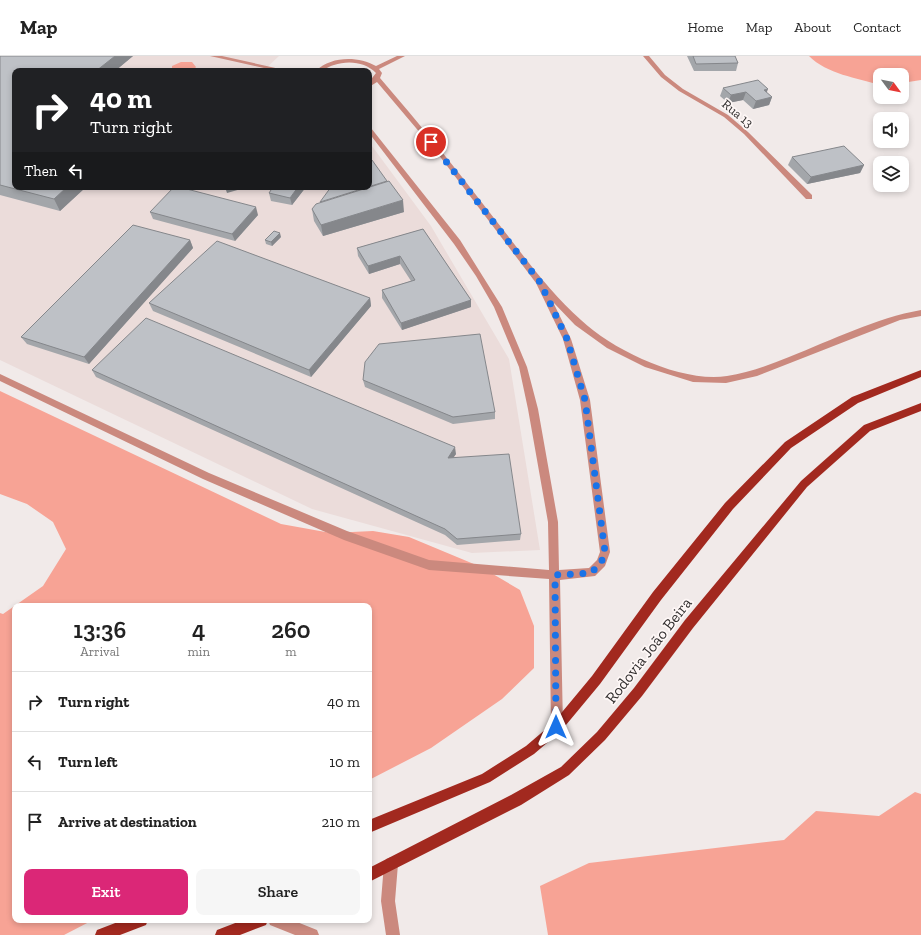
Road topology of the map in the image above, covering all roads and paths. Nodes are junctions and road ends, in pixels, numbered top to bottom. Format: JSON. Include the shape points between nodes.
{"nodes":[{"id":1,"x":213,"y":56,"type":"edge"},
{"id":2,"x":402,"y":56,"type":"edge"},
{"id":3,"x":646,"y":56,"type":"edge"},
{"id":4,"x":271,"y":68,"type":"edge"},
{"id":5,"x":323,"y":68,"type":"edge"},
{"id":6,"x":377,"y":68,"type":"junction"},
{"id":7,"x":378,"y":78,"type":"junction"},
{"id":8,"x":372,"y":83,"type":"edge"},
{"id":9,"x":372,"y":133,"type":"edge"},
{"id":10,"x":809,"y":197,"type":"dead end"},
{"id":11,"x":540,"y":282,"type":"junction"},
{"id":12,"x":921,"y":313,"type":"edge"},
{"id":13,"x":921,"y":373,"type":"edge"},
{"id":14,"x":0,"y":377,"type":"edge"},
{"id":15,"x":921,"y":407,"type":"edge"},
{"id":16,"x":555,"y":575,"type":"junction"},
{"id":17,"x":556,"y":727,"type":"junction"},
{"id":18,"x":372,"y":826,"type":"edge"},
{"id":19,"x":391,"y":864,"type":"junction"},
{"id":20,"x":372,"y":874,"type":"edge"},
{"id":21,"x":133,"y":923,"type":"edge"},
{"id":22,"x":252,"y":923,"type":"edge"},
{"id":23,"x":282,"y":923,"type":"edge"},
{"id":24,"x":102,"y":935,"type":"edge"},
{"id":25,"x":222,"y":935,"type":"edge"},
{"id":26,"x":312,"y":935,"type":"edge"},
{"id":27,"x":393,"y":935,"type":"edge"}],
"edges":[{"from":1,"to":4,"type":"street"},
{"from":2,"to":6,"type":"street"},
{"from":3,"to":10,"type":"street","name":"Rua 13","via":[[662,76],[726,116],[746,133]]},
{"from":5,"to":6,"type":"street","via":[[329,63],[347,59],[365,61]]},
{"from":6,"to":7,"type":"street"},
{"from":7,"to":8,"type":"street"},
{"from":7,"to":11,"type":"street"},
{"from":9,"to":16,"type":"street","via":[[479,276],[498,307],[520,360],[545,469],[553,522]]},
{"from":11,"to":12,"type":"street","via":[[578,323],[610,346],[648,365],[693,379],[726,380],[757,373],[900,317]]},
{"from":11,"to":16,"type":"street","via":[[567,339],[585,400],[605,552],[601,563],[591,573]]},
{"from":13,"to":17,"type":"main road","name":"Rodovia João Beira","via":[[855,400],[788,445],[729,506],[657,596],[596,680]]},
{"from":14,"to":16,"type":"street","via":[[206,476],[344,535],[429,565]]},
{"from":15,"to":19,"type":"main road","name":"Rodovia João Beira","via":[[867,428],[804,484],[689,624],[638,692],[601,736],[564,771],[516,800]]},
{"from":16,"to":17,"type":"street"},
{"from":17,"to":18,"type":"main road","name":"Rodovia João Beira","via":[[530,750],[486,778]]},
{"from":19,"to":20,"type":"main road","name":"Rodovia João Beira"},
{"from":19,"to":27,"type":"street","via":[[388,901]]},
{"from":21,"to":24,"type":"main road"},
{"from":22,"to":25,"type":"main road"},
{"from":23,"to":26,"type":"street"}]}
